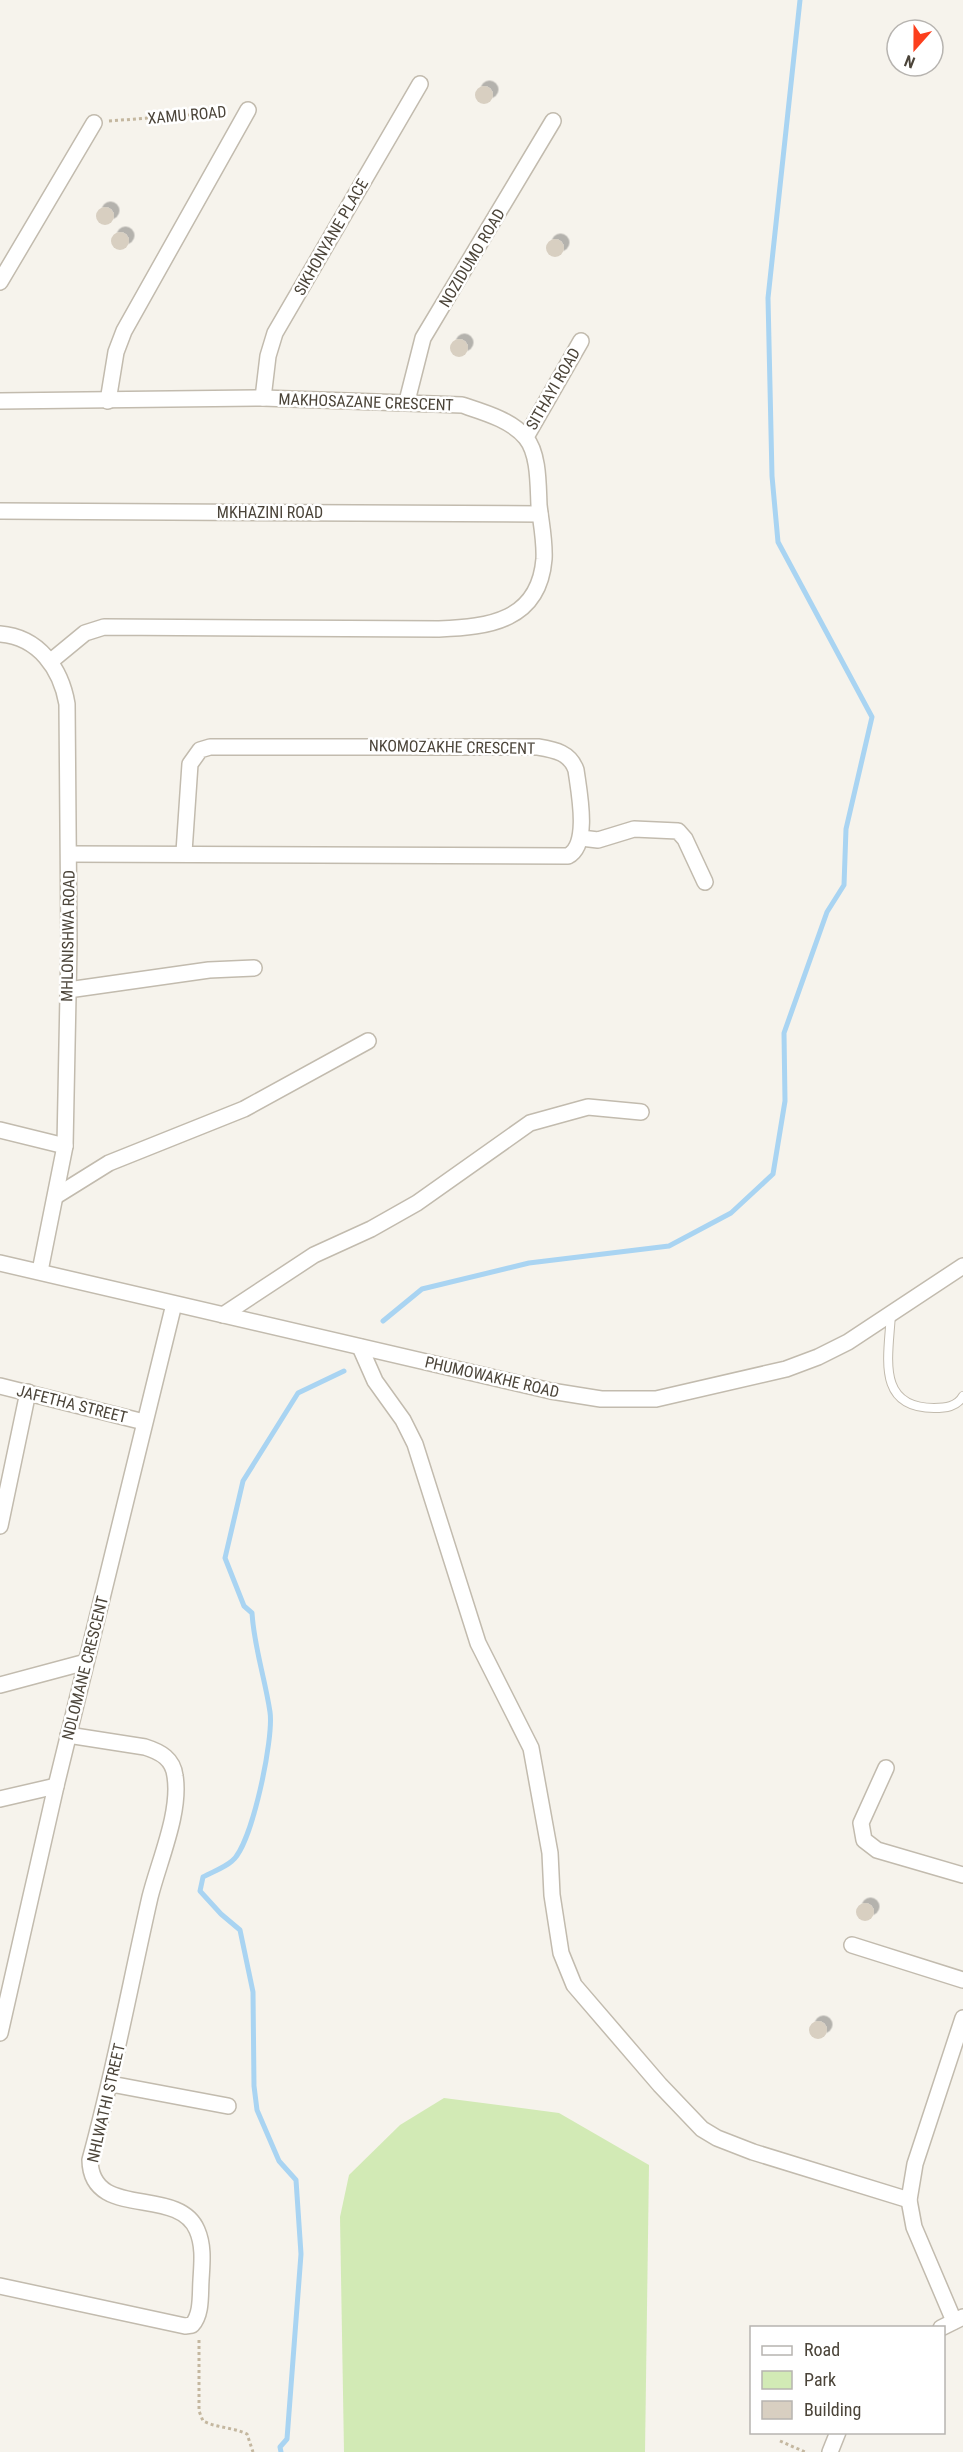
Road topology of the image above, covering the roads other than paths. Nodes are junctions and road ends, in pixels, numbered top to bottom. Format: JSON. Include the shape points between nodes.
{"nodes":[{"id":1,"x":420,"y":84,"type":"dead end"},
{"id":2,"x":248,"y":110,"type":"road end"},
{"id":3,"x":554,"y":121,"type":"dead end"},
{"id":4,"x":94,"y":123,"type":"road end"},
{"id":5,"x":0,"y":282,"type":"edge"},
{"id":6,"x":581,"y":340,"type":"dead end"},
{"id":7,"x":263,"y":398,"type":"junction"},
{"id":8,"x":0,"y":401,"type":"edge"},
{"id":9,"x":108,"y":401,"type":"junction"},
{"id":10,"x":407,"y":401,"type":"junction"},
{"id":11,"x":526,"y":436,"type":"junction"},
{"id":12,"x":0,"y":511,"type":"edge"},
{"id":13,"x":540,"y":514,"type":"junction"},
{"id":14,"x":0,"y":634,"type":"edge"},
{"id":15,"x":51,"y":661,"type":"junction"},
{"id":16,"x":581,"y":838,"type":"junction"},
{"id":17,"x":184,"y":852,"type":"junction"},
{"id":18,"x":69,"y":854,"type":"junction"},
{"id":19,"x":705,"y":882,"type":"dead end"},
{"id":20,"x":254,"y":968,"type":"dead end"},
{"id":21,"x":68,"y":990,"type":"junction"},
{"id":22,"x":368,"y":1041,"type":"dead end"},
{"id":23,"x":641,"y":1112,"type":"dead end"},
{"id":24,"x":0,"y":1130,"type":"edge"},
{"id":25,"x":65,"y":1146,"type":"junction"},
{"id":26,"x":56,"y":1196,"type":"junction"},
{"id":27,"x":0,"y":1263,"type":"edge"},
{"id":28,"x":963,"y":1266,"type":"edge"},
{"id":29,"x":40,"y":1271,"type":"junction"},
{"id":30,"x":174,"y":1304,"type":"junction"},
{"id":31,"x":891,"y":1313,"type":"junction"},
{"id":32,"x":223,"y":1315,"type":"junction"},
{"id":33,"x":360,"y":1347,"type":"junction"},
{"id":34,"x":0,"y":1386,"type":"edge"},
{"id":35,"x":28,"y":1392,"type":"junction"},
{"id":36,"x":963,"y":1396,"type":"edge"},
{"id":37,"x":144,"y":1422,"type":"junction"},
{"id":38,"x":0,"y":1526,"type":"edge"},
{"id":39,"x":86,"y":1662,"type":"junction"},
{"id":40,"x":0,"y":1685,"type":"edge"},
{"id":41,"x":68,"y":1735,"type":"junction"},
{"id":42,"x":886,"y":1768,"type":"dead end"},
{"id":43,"x":56,"y":1786,"type":"junction"},
{"id":44,"x":0,"y":1799,"type":"edge"},
{"id":45,"x":963,"y":1875,"type":"edge"},
{"id":46,"x":852,"y":1945,"type":"dead end"},
{"id":47,"x":963,"y":1980,"type":"edge"},
{"id":48,"x":963,"y":2018,"type":"edge"},
{"id":49,"x":0,"y":2033,"type":"edge"},
{"id":50,"x":111,"y":2084,"type":"junction"},
{"id":51,"x":228,"y":2106,"type":"dead end"},
{"id":52,"x":909,"y":2200,"type":"junction"},
{"id":53,"x":0,"y":2286,"type":"edge"},
{"id":54,"x":952,"y":2322,"type":"edge"},
{"id":55,"x":838,"y":2434,"type":"edge"},
{"id":56,"x":830,"y":2452,"type":"edge"}],
"edges":[{"from":1,"to":7,"type":"street","name":"SIKHONYANE PLACE","via":[[275,333]]},
{"from":2,"to":9,"type":"street","name":"XAMU ROAD","via":[[124,331],[116,352]]},
{"from":3,"to":10,"type":"street","name":"NOZIDUMO ROAD","via":[[423,338]]},
{"from":4,"to":5,"type":"street"},
{"from":6,"to":11,"type":"street","name":"SITHAYI ROAD"},
{"from":7,"to":9,"type":"street","name":"MAKHOSAZANE CRESCENT"},
{"from":7,"to":10,"type":"street","name":"MAKHOSAZANE CRESCENT"},
{"from":8,"to":9,"type":"street","name":"MAKHOSAZANE CRESCENT"},
{"from":10,"to":11,"type":"street","name":"MAKHOSAZANE CRESCENT","via":[[462,405],[491,415]]},
{"from":11,"to":13,"type":"street","via":[[535,458]]},
{"from":12,"to":13,"type":"street","name":"MKHAZINI ROAD"},
{"from":13,"to":15,"type":"street","via":[[544,559],[534,592],[509,617],[495,624],[439,629],[104,627],[84,633]]},
{"from":14,"to":15,"type":"street","name":"MHLONISHWA ROAD","via":[[21,639]]},
{"from":15,"to":18,"type":"street","name":"MHLONISHWA ROAD","via":[[60,674],[67,704]]},
{"from":16,"to":17,"type":"street","via":[[575,852],[559,857]]},
{"from":16,"to":17,"type":"street","name":"NKOMOZAKHE CRESCENT","via":[[576,770],[572,760],[552,749],[210,747],[200,750],[190,764]]},
{"from":16,"to":19,"type":"street","via":[[598,840],[634,829],[678,831]]},
{"from":17,"to":18,"type":"street"},
{"from":18,"to":21,"type":"street","name":"MHLONISHWA ROAD"},
{"from":20,"to":21,"type":"street","via":[[209,970]]},
{"from":21,"to":25,"type":"street","name":"MHLONISHWA ROAD"},
{"from":22,"to":26,"type":"street","via":[[244,1109],[109,1163]]},
{"from":23,"to":32,"type":"street","via":[[588,1107],[530,1123],[417,1203],[314,1255]]},
{"from":24,"to":25,"type":"street"},
{"from":25,"to":26,"type":"street","name":"MHLONISHWA ROAD"},
{"from":26,"to":29,"type":"street","name":"MHLONISHWA ROAD"},
{"from":27,"to":29,"type":"street","name":"PHUMOWAKHE ROAD"},
{"from":28,"to":31,"type":"street","name":"PHUMOWAKHE ROAD"},
{"from":29,"to":30,"type":"street","name":"PHUMOWAKHE ROAD"},
{"from":30,"to":32,"type":"street","name":"PHUMOWAKHE ROAD"},
{"from":30,"to":37,"type":"street","name":"NDLOMANE CRESCENT"},
{"from":31,"to":33,"type":"street","name":"PHUMOWAKHE ROAD","via":[[848,1342],[786,1369],[681,1394],[632,1401],[551,1391]]},
{"from":31,"to":36,"type":"lane","via":[[889,1375],[896,1394],[905,1402],[926,1408],[953,1406]]},
{"from":32,"to":33,"type":"street","name":"PHUMOWAKHE ROAD"},
{"from":33,"to":52,"type":"street","via":[[375,1381],[415,1444],[478,1643],[531,1748],[550,1853],[561,1953],[574,1985],[702,2129],[753,2152]]},
{"from":34,"to":35,"type":"street","name":"JAFETHA STREET"},
{"from":35,"to":37,"type":"street","name":"JAFETHA STREET"},
{"from":35,"to":38,"type":"street"},
{"from":37,"to":39,"type":"street","name":"NDLOMANE CRESCENT"},
{"from":39,"to":40,"type":"street"},
{"from":39,"to":41,"type":"street","name":"NDLOMANE CRESCENT"},
{"from":41,"to":43,"type":"street","name":"NDLOMANE CRESCENT"},
{"from":41,"to":50,"type":"street","name":"NHLWATHI STREET","via":[[157,1751],[173,1766],[176,1777],[173,1811]]},
{"from":42,"to":45,"type":"street","via":[[861,1823],[864,1840],[888,1853]]},
{"from":43,"to":44,"type":"street"},
{"from":43,"to":49,"type":"street","name":"NDLOMANE CRESCENT"},
{"from":46,"to":47,"type":"street"},
{"from":48,"to":52,"type":"street","via":[[915,2164]]},
{"from":50,"to":51,"type":"street"},
{"from":50,"to":53,"type":"street","name":"NHLWATHI STREET","via":[[90,2172],[95,2182],[112,2195],[180,2212],[196,2227],[202,2255],[196,2320],[185,2326]]},
{"from":52,"to":54,"type":"street","via":[[914,2227]]},
{"from":55,"to":56,"type":"street"}]}
